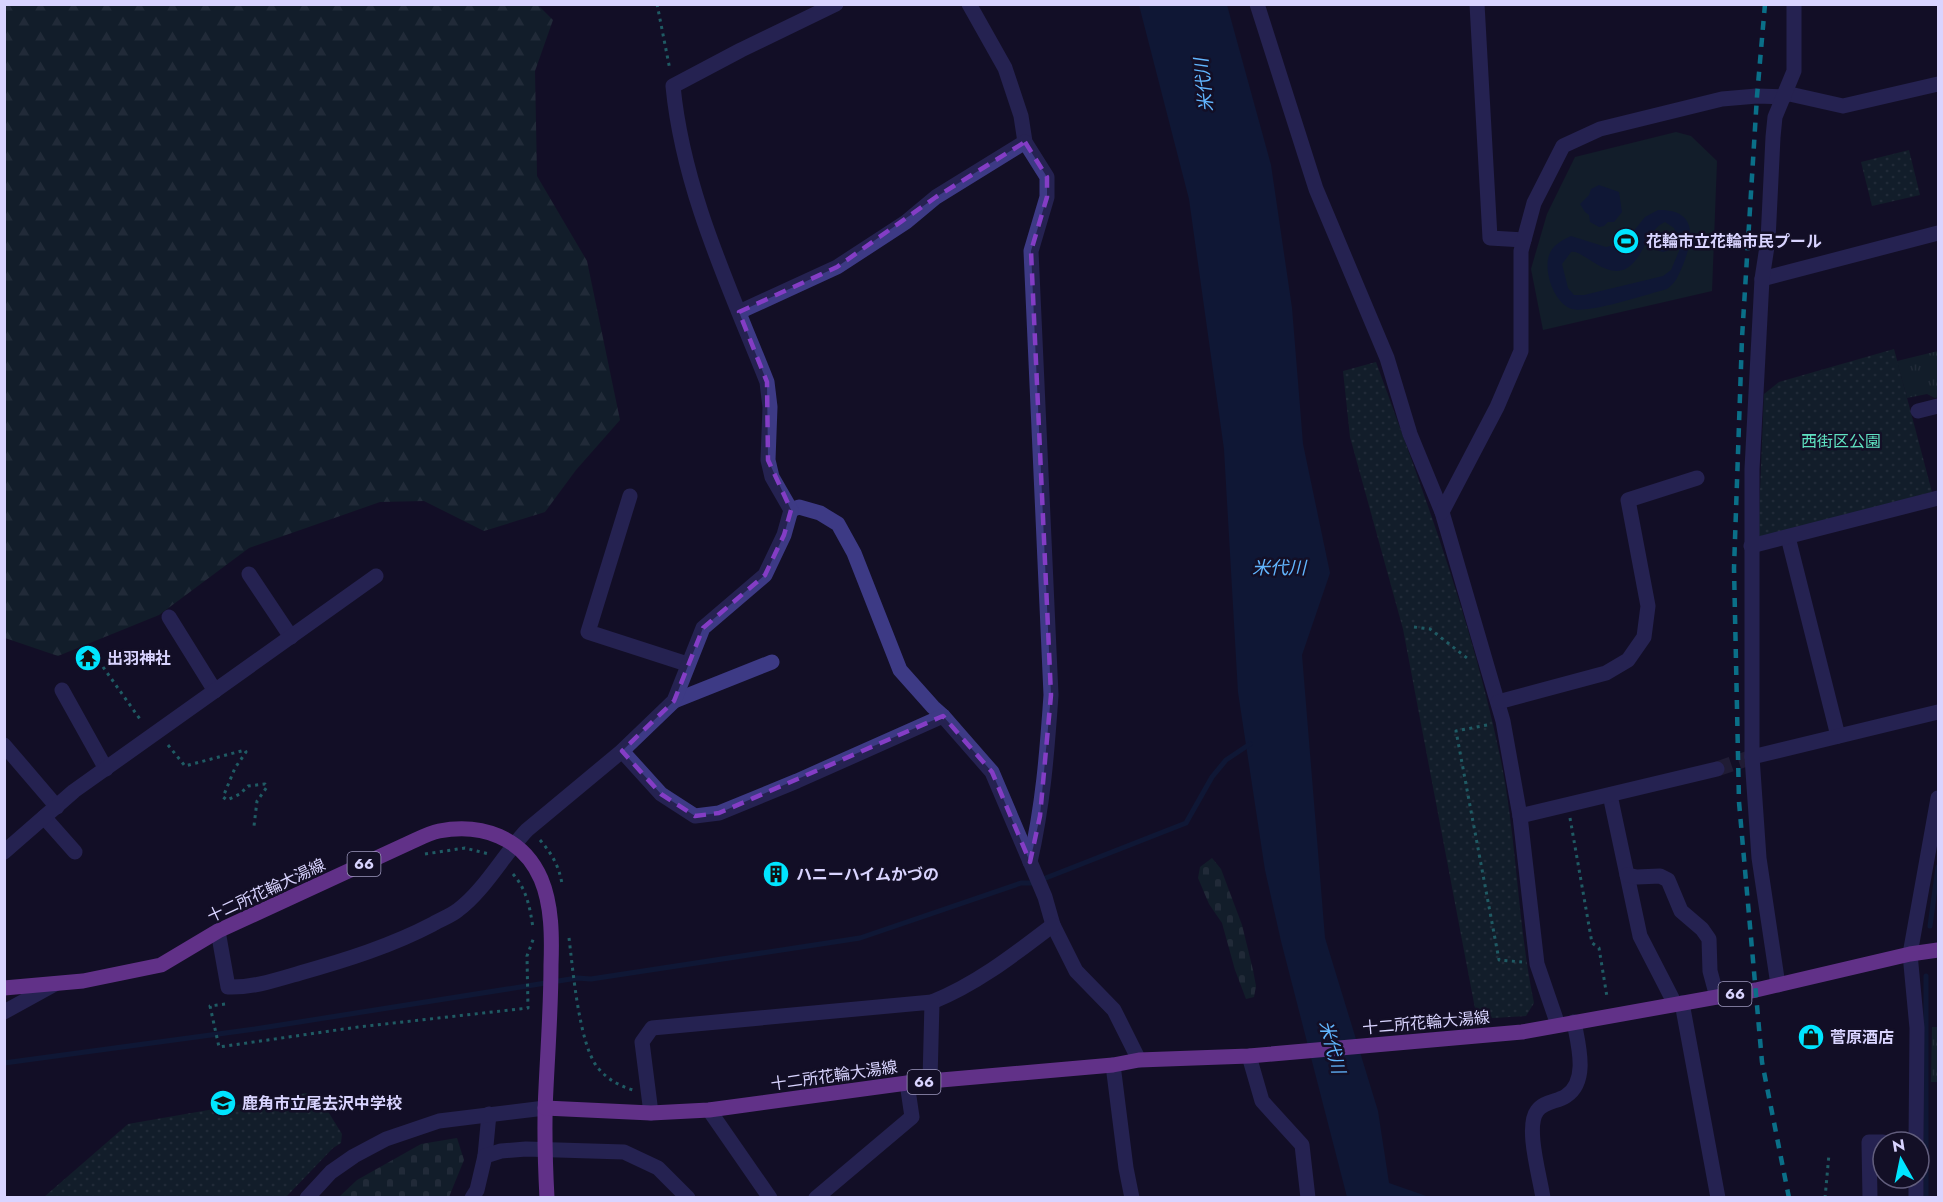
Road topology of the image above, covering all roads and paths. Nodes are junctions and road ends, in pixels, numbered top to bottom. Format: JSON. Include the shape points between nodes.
{"nodes":[{"id":1,"x":657,"y":4,"type":"edge"},
{"id":2,"x":836,"y":4,"type":"edge"},
{"id":3,"x":969,"y":4,"type":"edge"},
{"id":4,"x":1257,"y":4,"type":"edge"},
{"id":5,"x":1477,"y":4,"type":"edge"},
{"id":6,"x":1794,"y":4,"type":"edge"},
{"id":7,"x":1938,"y":84,"type":"edge"},
{"id":8,"x":673,"y":87,"type":"junction"},
{"id":9,"x":1784,"y":95,"type":"junction"},
{"id":10,"x":1025,"y":142,"type":"junction"},
{"id":11,"x":1938,"y":233,"type":"edge"},
{"id":12,"x":1524,"y":240,"type":"junction"},
{"id":13,"x":1762,"y":279,"type":"junction"},
{"id":14,"x":739,"y":312,"type":"junction"},
{"id":15,"x":1938,"y":406,"type":"edge"},
{"id":16,"x":1918,"y":411,"type":"dead end"},
{"id":17,"x":1697,"y":478,"type":"dead end"},
{"id":18,"x":630,"y":496,"type":"dead end"},
{"id":19,"x":1938,"y":500,"type":"edge"},
{"id":20,"x":791,"y":510,"type":"junction"},
{"id":21,"x":1442,"y":512,"type":"junction"},
{"id":22,"x":1788,"y":537,"type":"junction"},
{"id":23,"x":1751,"y":546,"type":"junction"},
{"id":24,"x":249,"y":574,"type":"dead end"},
{"id":25,"x":376,"y":576,"type":"dead end"},
{"id":26,"x":169,"y":617,"type":"dead end"},
{"id":27,"x":1414,"y":627,"type":"dead end"},
{"id":28,"x":291,"y":637,"type":"junction"},
{"id":29,"x":1472,"y":661,"type":"dead end"},
{"id":30,"x":772,"y":662,"type":"dead end"},
{"id":31,"x":687,"y":664,"type":"junction"},
{"id":32,"x":103,"y":667,"type":"dead end"},
{"id":33,"x":62,"y":690,"type":"dead end"},
{"id":34,"x":215,"y":691,"type":"junction"},
{"id":35,"x":674,"y":701,"type":"junction"},
{"id":36,"x":1498,"y":702,"type":"junction"},
{"id":37,"x":1938,"y":712,"type":"edge"},
{"id":38,"x":943,"y":716,"type":"junction"},
{"id":39,"x":1503,"y":721,"type":"junction"},
{"id":40,"x":154,"y":734,"type":"junction"},
{"id":41,"x":1838,"y":736,"type":"junction"},
{"id":42,"x":4,"y":745,"type":"edge"},
{"id":43,"x":622,"y":751,"type":"junction"},
{"id":44,"x":1752,"y":757,"type":"junction"},
{"id":45,"x":106,"y":769,"type":"junction"},
{"id":46,"x":1717,"y":769,"type":"tunnel mouth"},
{"id":47,"x":1610,"y":795,"type":"junction"},
{"id":48,"x":1938,"y":798,"type":"edge"},
{"id":49,"x":1568,"y":805,"type":"junction"},
{"id":50,"x":57,"y":807,"type":"junction"},
{"id":51,"x":1520,"y":816,"type":"junction"},
{"id":52,"x":44,"y":817,"type":"junction"},
{"id":53,"x":254,"y":826,"type":"dead end"},
{"id":54,"x":514,"y":843,"type":"junction"},
{"id":55,"x":4,"y":852,"type":"edge"},
{"id":56,"x":75,"y":852,"type":"dead end"},
{"id":57,"x":425,"y":855,"type":"dead end"},
{"id":58,"x":500,"y":862,"type":"junction"},
{"id":59,"x":1030,"y":862,"type":"junction"},
{"id":60,"x":1627,"y":875,"type":"junction"},
{"id":61,"x":1053,"y":925,"type":"junction"},
{"id":62,"x":218,"y":931,"type":"junction"},
{"id":63,"x":570,"y":950,"type":"dead end"},
{"id":64,"x":1938,"y":950,"type":"edge"},
{"id":65,"x":1910,"y":954,"type":"junction"},
{"id":66,"x":1538,"y":964,"type":"junction"},
{"id":67,"x":55,"y":984,"type":"junction"},
{"id":68,"x":1778,"y":985,"type":"junction"},
{"id":69,"x":4,"y":988,"type":"edge"},
{"id":70,"x":1607,"y":997,"type":"dead end"},
{"id":71,"x":1717,"y":997,"type":"junction"},
{"id":72,"x":932,"y":1002,"type":"junction"},
{"id":73,"x":1678,"y":1004,"type":"junction"},
{"id":74,"x":210,"y":1006,"type":"dead end"},
{"id":75,"x":4,"y":1012,"type":"edge"},
{"id":76,"x":1574,"y":1022,"type":"junction"},
{"id":77,"x":1558,"y":1025,"type":"junction"},
{"id":78,"x":1249,"y":1056,"type":"junction"},
{"id":79,"x":1139,"y":1060,"type":"junction"},
{"id":80,"x":1113,"y":1065,"type":"junction"},
{"id":81,"x":930,"y":1081,"type":"junction"},
{"id":82,"x":907,"y":1083,"type":"junction"},
{"id":83,"x":649,"y":1095,"type":"junction"},
{"id":84,"x":545,"y":1108,"type":"junction"},
{"id":85,"x":709,"y":1110,"type":"junction"},
{"id":86,"x":651,"y":1113,"type":"junction"},
{"id":87,"x":489,"y":1114,"type":"junction"},
{"id":88,"x":1916,"y":1130,"type":"edge"},
{"id":89,"x":1871,"y":1142,"type":"edge"},
{"id":90,"x":545,"y":1151,"type":"junction"},
{"id":91,"x":1830,"y":1154,"type":"dead end"},
{"id":92,"x":485,"y":1156,"type":"junction"},
{"id":93,"x":307,"y":1197,"type":"edge"},
{"id":94,"x":472,"y":1197,"type":"edge"},
{"id":95,"x":547,"y":1197,"type":"edge"},
{"id":96,"x":688,"y":1197,"type":"edge"},
{"id":97,"x":770,"y":1197,"type":"edge"},
{"id":98,"x":816,"y":1197,"type":"edge"},
{"id":99,"x":1132,"y":1197,"type":"edge"},
{"id":100,"x":1308,"y":1197,"type":"edge"},
{"id":101,"x":1543,"y":1197,"type":"edge"},
{"id":102,"x":1718,"y":1197,"type":"edge"},
{"id":103,"x":1825,"y":1197,"type":"edge"},
{"id":104,"x":1870,"y":1197,"type":"edge"}],
"edges":[{"from":1,"to":8,"type":"path"},
{"from":2,"to":8,"type":"street"},
{"from":3,"to":10,"type":"street","via":[[1005,68]]},
{"from":4,"to":21,"type":"street","via":[[1316,189],[1386,358],[1410,434]]},
{"from":5,"to":12,"type":"street","via":[[1490,238]]},
{"from":6,"to":9,"type":"street","via":[[1794,71]]},
{"from":7,"to":9,"type":"street","via":[[1843,106]]},
{"from":8,"to":14,"type":"street","via":[[700,213]]},
{"from":9,"to":12,"type":"street","via":[[1722,99],[1600,129],[1563,146],[1534,203]]},
{"from":9,"to":13,"type":"street","via":[[1775,117]]},
{"from":10,"to":14,"type":"street","via":[[936,197],[906,222],[837,267]]},
{"from":10,"to":59,"type":"street","via":[[1047,177],[1047,197],[1031,251],[1051,695],[1041,805]]},
{"from":11,"to":13,"type":"street"},
{"from":12,"to":21,"type":"street","via":[[1521,351],[1497,407]]},
{"from":13,"to":23,"type":"street"},
{"from":14,"to":20,"type":"street","via":[[767,382],[768,460],[772,477]]},
{"from":15,"to":16,"type":"street"},
{"from":17,"to":36,"type":"street","via":[[1628,500],[1648,606],[1644,637],[1628,660],[1606,673]]},
{"from":18,"to":31,"type":"street","via":[[588,632]]},
{"from":19,"to":22,"type":"street"},
{"from":20,"to":31,"type":"street","via":[[765,575],[703,628]]},
{"from":20,"to":38,"type":"street","via":[[799,507],[838,524],[854,553],[900,670]]},
{"from":21,"to":36,"type":"street"},
{"from":22,"to":23,"type":"street"},
{"from":22,"to":41,"type":"street"},
{"from":23,"to":44,"type":"street"},
{"from":24,"to":28,"type":"street"},
{"from":25,"to":28,"type":"street"},
{"from":26,"to":34,"type":"street"},
{"from":27,"to":29,"type":"path","via":[[1430,629]]},
{"from":28,"to":34,"type":"street"},
{"from":30,"to":35,"type":"street"},
{"from":31,"to":35,"type":"street"},
{"from":32,"to":40,"type":"path"},
{"from":33,"to":45,"type":"street"},
{"from":34,"to":40,"type":"street"},
{"from":35,"to":43,"type":"street"},
{"from":36,"to":39,"type":"street"},
{"from":37,"to":41,"type":"street"},
{"from":38,"to":43,"type":"street","via":[[718,813],[695,816],[661,794]]},
{"from":38,"to":59,"type":"street","via":[[992,772]]},
{"from":39,"to":51,"type":"street"},
{"from":39,"to":66,"type":"path","via":[[1456,731],[1499,960]]},
{"from":40,"to":45,"type":"street"},
{"from":40,"to":53,"type":"path","via":[[185,766],[245,750],[223,797],[227,800],[248,786],[265,784],[267,788],[257,801]]},
{"from":41,"to":44,"type":"street"},
{"from":42,"to":50,"type":"street"},
{"from":43,"to":54,"type":"street"},
{"from":44,"to":68,"type":"street","via":[[1759,858]]},
{"from":45,"to":50,"type":"street"},
{"from":46,"to":47,"type":"street"},
{"from":47,"to":49,"type":"street"},
{"from":47,"to":60,"type":"street"},
{"from":48,"to":65,"type":"street"},
{"from":49,"to":51,"type":"street"},
{"from":49,"to":70,"type":"path","via":[[1592,944],[1599,948]]},
{"from":50,"to":52,"type":"street"},
{"from":51,"to":66,"type":"street"},
{"from":52,"to":55,"type":"street"},
{"from":52,"to":56,"type":"street"},
{"from":54,"to":58,"type":"street"},
{"from":54,"to":62,"type":"main road","name":"十二所花輪大湯線","number":"66","via":[[496,834],[468,829],[438,831]]},
{"from":54,"to":84,"type":"main road","via":[[541,878],[552,938]]},
{"from":57,"to":58,"type":"path","via":[[465,848],[492,855]]},
{"from":58,"to":62,"type":"street","via":[[458,910],[406,939],[261,984],[228,987]]},
{"from":58,"to":74,"type":"path","via":[[520,882],[529,902],[534,936],[527,956],[528,1008],[219,1047]]},
{"from":59,"to":61,"type":"street"},
{"from":60,"to":71,"type":"street","via":[[1660,876],[1668,880],[1681,911],[1709,939],[1710,971]]},
{"from":60,"to":73,"type":"street","via":[[1640,936]]},
{"from":61,"to":72,"type":"street","via":[[1001,965]]},
{"from":61,"to":79,"type":"street","via":[[1076,971],[1114,1010]]},
{"from":62,"to":67,"type":"main road","name":"十二所花輪大湯線","number":"66","via":[[161,965]]},
{"from":63,"to":83,"type":"path","via":[[587,1047],[598,1068],[617,1085]]},
{"from":64,"to":65,"type":"main road","name":"十二所花輪大湯線","number":"66"},
{"from":65,"to":68,"type":"main road","name":"十二所花輪大湯線","number":"66"},
{"from":65,"to":88,"type":"street","via":[[1917,1028]]},
{"from":66,"to":77,"type":"street"},
{"from":67,"to":69,"type":"main road","name":"十二所花輪大湯線","number":"66"},
{"from":67,"to":75,"type":"street"},
{"from":68,"to":71,"type":"main road","name":"十二所花輪大湯線","number":"66"},
{"from":71,"to":73,"type":"main road","name":"十二所花輪大湯線","number":"66"},
{"from":72,"to":81,"type":"street"},
{"from":72,"to":83,"type":"street","via":[[652,1028],[642,1042]]},
{"from":73,"to":76,"type":"main road","name":"十二所花輪大湯線","number":"66"},
{"from":73,"to":102,"type":"street"},
{"from":76,"to":77,"type":"main road","name":"十二所花輪大湯線","number":"66"},
{"from":76,"to":101,"type":"street","via":[[1580,1058],[1577,1084],[1566,1097],[1537,1110],[1532,1127]]},
{"from":77,"to":78,"type":"main road","name":"十二所花輪大湯線","number":"66","via":[[1522,1032]]},
{"from":78,"to":79,"type":"main road","name":"十二所花輪大湯線","number":"66"},
{"from":78,"to":100,"type":"street","via":[[1262,1101],[1302,1145]]},
{"from":79,"to":80,"type":"main road","name":"十二所花輪大湯線","number":"66"},
{"from":80,"to":81,"type":"main road","name":"十二所花輪大湯線","number":"66"},
{"from":80,"to":99,"type":"street"},
{"from":81,"to":82,"type":"main road","name":"十二所花輪大湯線","number":"66"},
{"from":82,"to":85,"type":"main road","name":"十二所花輪大湯線","number":"66"},
{"from":82,"to":98,"type":"street","via":[[912,1117]]},
{"from":83,"to":86,"type":"street"},
{"from":84,"to":86,"type":"main road","name":"十二所花輪大湯線","number":"66"},
{"from":84,"to":87,"type":"street"},
{"from":84,"to":90,"type":"main road"},
{"from":85,"to":86,"type":"main road","name":"十二所花輪大湯線","number":"66"},
{"from":85,"to":97,"type":"street"},
{"from":87,"to":92,"type":"street"},
{"from":87,"to":93,"type":"street","via":[[439,1121],[386,1139],[331,1172]]},
{"from":89,"to":104,"type":"street"},
{"from":90,"to":92,"type":"street","via":[[501,1151]]},
{"from":90,"to":95,"type":"main road"},
{"from":90,"to":96,"type":"street","via":[[624,1152],[658,1168]]},
{"from":91,"to":103,"type":"path"},
{"from":92,"to":94,"type":"street"}]}
